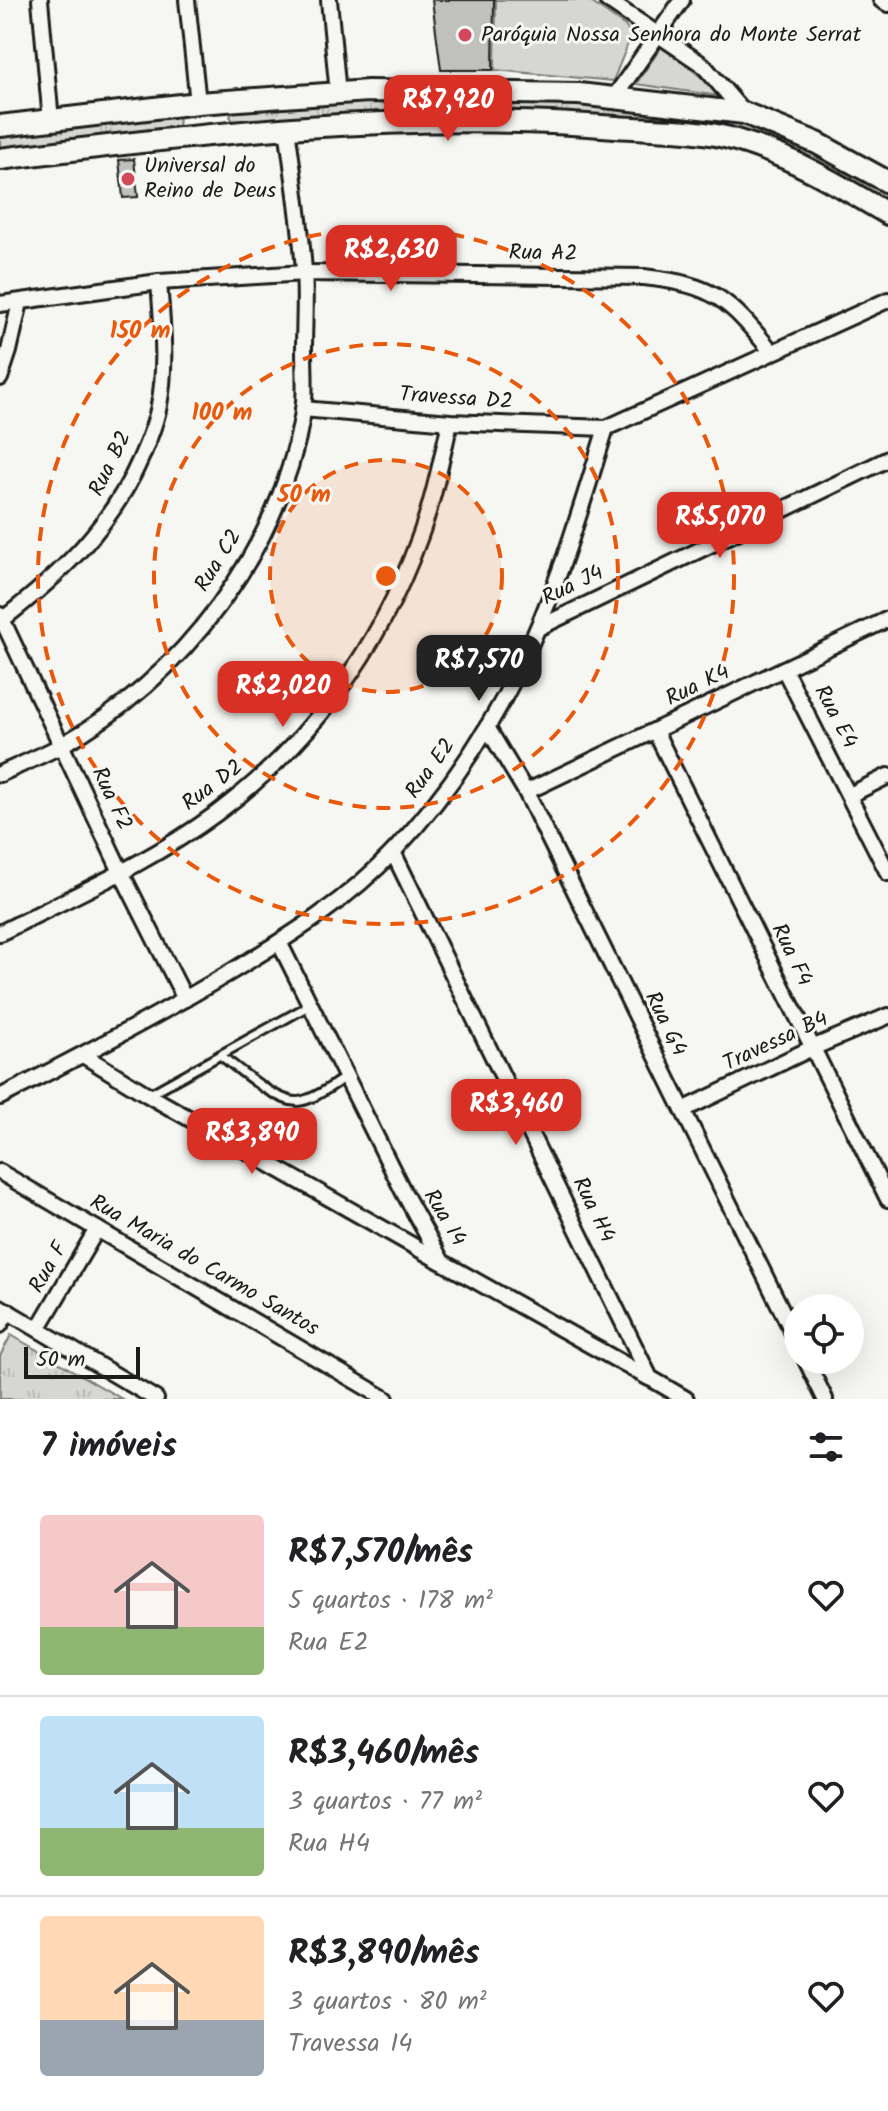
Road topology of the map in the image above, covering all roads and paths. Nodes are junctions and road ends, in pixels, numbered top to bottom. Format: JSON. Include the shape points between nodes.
{"nodes":[{"id":1,"x":40,"y":0,"type":"edge"},
{"id":2,"x":187,"y":0,"type":"edge"},
{"id":3,"x":329,"y":0,"type":"edge"},
{"id":4,"x":607,"y":0,"type":"edge"},
{"id":5,"x":682,"y":0,"type":"edge"},
{"id":6,"x":881,"y":0,"type":"edge"},
{"id":7,"x":888,"y":4,"type":"edge"},
{"id":8,"x":659,"y":34,"type":"junction"},
{"id":9,"x":338,"y":94,"type":"junction"},
{"id":10,"x":615,"y":96,"type":"junction"},
{"id":11,"x":198,"y":103,"type":"junction"},
{"id":12,"x":744,"y":113,"type":"junction"},
{"id":13,"x":51,"y":121,"type":"junction"},
{"id":14,"x":0,"y":126,"type":"edge"},
{"id":15,"x":287,"y":127,"type":"junction"},
{"id":16,"x":202,"y":134,"type":"junction"},
{"id":17,"x":0,"y":159,"type":"edge"},
{"id":18,"x":888,"y":182,"type":"edge"},
{"id":19,"x":888,"y":214,"type":"edge"},
{"id":20,"x":305,"y":273,"type":"junction"},
{"id":21,"x":159,"y":282,"type":"junction"},
{"id":22,"x":888,"y":300,"type":"edge"},
{"id":23,"x":20,"y":302,"type":"junction"},
{"id":24,"x":0,"y":304,"type":"edge"},
{"id":25,"x":772,"y":352,"type":"junction"},
{"id":26,"x":0,"y":378,"type":"edge"},
{"id":27,"x":303,"y":409,"type":"junction"},
{"id":28,"x":450,"y":422,"type":"junction"},
{"id":29,"x":606,"y":428,"type":"junction"},
{"id":30,"x":888,"y":459,"type":"edge"},
{"id":31,"x":1,"y":618,"type":"edge"},
{"id":32,"x":888,"y":619,"type":"edge"},
{"id":33,"x":538,"y":628,"type":"junction"},
{"id":34,"x":784,"y":669,"type":"junction"},
{"id":35,"x":487,"y":727,"type":"junction"},
{"id":36,"x":655,"y":731,"type":"junction"},
{"id":37,"x":61,"y":745,"type":"junction"},
{"id":38,"x":0,"y":774,"type":"edge"},
{"id":39,"x":888,"y":776,"type":"edge"},
{"id":40,"x":526,"y":792,"type":"junction"},
{"id":41,"x":850,"y":795,"type":"junction"},
{"id":42,"x":393,"y":852,"type":"junction"},
{"id":43,"x":121,"y":872,"type":"junction"},
{"id":44,"x":888,"y":873,"type":"edge"},
{"id":45,"x":0,"y":933,"type":"edge"},
{"id":46,"x":279,"y":942,"type":"junction"},
{"id":47,"x":185,"y":999,"type":"junction"},
{"id":48,"x":310,"y":1005,"type":"junction"},
{"id":49,"x":888,"y":1016,"type":"edge"},
{"id":50,"x":812,"y":1048,"type":"junction"},
{"id":51,"x":83,"y":1055,"type":"junction"},
{"id":52,"x":220,"y":1055,"type":"junction"},
{"id":53,"x":346,"y":1077,"type":"junction"},
{"id":54,"x":148,"y":1095,"type":"junction"},
{"id":55,"x":0,"y":1097,"type":"edge"},
{"id":56,"x":683,"y":1110,"type":"junction"},
{"id":57,"x":0,"y":1172,"type":"edge"},
{"id":58,"x":888,"y":1199,"type":"edge"},
{"id":59,"x":97,"y":1229,"type":"junction"},
{"id":60,"x":442,"y":1262,"type":"junction"},
{"id":61,"x":4,"y":1309,"type":"edge"},
{"id":62,"x":784,"y":1315,"type":"edge"},
{"id":63,"x":0,"y":1325,"type":"edge"},
{"id":64,"x":38,"y":1329,"type":"junction"},
{"id":65,"x":813,"y":1374,"type":"edge"},
{"id":66,"x":650,"y":1378,"type":"junction"},
{"id":67,"x":149,"y":1397,"type":"edge"},
{"id":68,"x":386,"y":1399,"type":"edge"},
{"id":69,"x":686,"y":1399,"type":"edge"},
{"id":70,"x":825,"y":1399,"type":"edge"}],
"edges":[{"from":1,"to":13,"type":"street"},
{"from":2,"to":11,"type":"street"},
{"from":3,"to":9,"type":"street"},
{"from":4,"to":8,"type":"street"},
{"from":5,"to":8,"type":"street"},
{"from":6,"to":7,"type":"street"},
{"from":8,"to":10,"type":"street"},
{"from":8,"to":12,"type":"street","via":[[703,65]]},
{"from":9,"to":10,"type":"street"},
{"from":9,"to":11,"type":"street"},
{"from":10,"to":12,"type":"street"},
{"from":11,"to":13,"type":"street"},
{"from":11,"to":16,"type":"street"},
{"from":12,"to":18,"type":"street","via":[[817,143]]},
{"from":13,"to":14,"type":"street"},
{"from":15,"to":16,"type":"street"},
{"from":15,"to":19,"type":"street","via":[[510,120],[697,132],[800,163]]},
{"from":15,"to":20,"type":"street","name":"Rua C2"},
{"from":16,"to":17,"type":"street"},
{"from":20,"to":21,"type":"street","name":"Rua A2"},
{"from":20,"to":25,"type":"street","name":"Rua A2","via":[[676,280],[724,300]]},
{"from":20,"to":27,"type":"street","name":"Rua C2"},
{"from":21,"to":23,"type":"street","name":"Rua A2"},
{"from":21,"to":31,"type":"street","name":"Rua B2","via":[[160,398],[136,469],[89,543],[43,588]]},
{"from":22,"to":25,"type":"street"},
{"from":23,"to":24,"type":"street","name":"Rua A2"},
{"from":23,"to":26,"type":"street"},
{"from":25,"to":29,"type":"street"},
{"from":27,"to":28,"type":"street","name":"Travessa D2"},
{"from":27,"to":37,"type":"street","name":"Rua C2","via":[[288,473],[270,518],[202,628],[128,700]]},
{"from":28,"to":29,"type":"street","name":"Travessa D2"},
{"from":28,"to":43,"type":"street","name":"Rua D2","via":[[419,539],[384,623],[332,700],[250,787],[215,815]]},
{"from":29,"to":33,"type":"street","name":"Rua E2"},
{"from":30,"to":33,"type":"street","name":"Rua J4"},
{"from":31,"to":37,"type":"street","name":"Rua F2"},
{"from":32,"to":34,"type":"street","name":"Rua K4"},
{"from":33,"to":35,"type":"street","name":"Rua E2"},
{"from":34,"to":36,"type":"street","name":"Rua K4"},
{"from":34,"to":41,"type":"street","name":"Rua E4"},
{"from":35,"to":40,"type":"street","name":"Rua G4"},
{"from":35,"to":42,"type":"street","name":"Rua E2"},
{"from":36,"to":40,"type":"street","name":"Rua K4"},
{"from":36,"to":50,"type":"street","name":"Rua F4"},
{"from":37,"to":38,"type":"street","name":"Rua C2"},
{"from":37,"to":43,"type":"street","name":"Rua F2"},
{"from":39,"to":41,"type":"street"},
{"from":40,"to":56,"type":"street","name":"Rua G4"},
{"from":41,"to":44,"type":"street","name":"Rua E4"},
{"from":42,"to":46,"type":"street","name":"Rua E2"},
{"from":42,"to":66,"type":"street","name":"Rua H4"},
{"from":43,"to":45,"type":"street","name":"Rua D2"},
{"from":43,"to":47,"type":"street","name":"Rua F2"},
{"from":46,"to":47,"type":"street","name":"Rua E2"},
{"from":46,"to":48,"type":"street","name":"Rua I4"},
{"from":47,"to":51,"type":"street","name":"Rua E2"},
{"from":48,"to":52,"type":"lane"},
{"from":48,"to":53,"type":"street","name":"Rua I4"},
{"from":49,"to":50,"type":"street","name":"Travessa B4"},
{"from":50,"to":56,"type":"street","name":"Travessa B4"},
{"from":50,"to":58,"type":"street","name":"Rua F4"},
{"from":51,"to":54,"type":"street"},
{"from":51,"to":55,"type":"street","name":"Rua E2"},
{"from":52,"to":53,"type":"lane","via":[[290,1102],[307,1099]]},
{"from":52,"to":54,"type":"lane"},
{"from":53,"to":60,"type":"street","name":"Rua I4"},
{"from":54,"to":60,"type":"street"},
{"from":56,"to":62,"type":"street","name":"Rua G4"},
{"from":57,"to":59,"type":"street","name":"Rua Maria do Carmo Santos"},
{"from":59,"to":64,"type":"street","name":"Rua F"},
{"from":59,"to":68,"type":"street","name":"Rua Maria do Carmo Santos"},
{"from":60,"to":66,"type":"street","name":"Rua I4"},
{"from":61,"to":63,"type":"street"},
{"from":61,"to":64,"type":"street"},
{"from":64,"to":67,"type":"street"},
{"from":65,"to":70,"type":"street"},
{"from":66,"to":69,"type":"street"}]}
